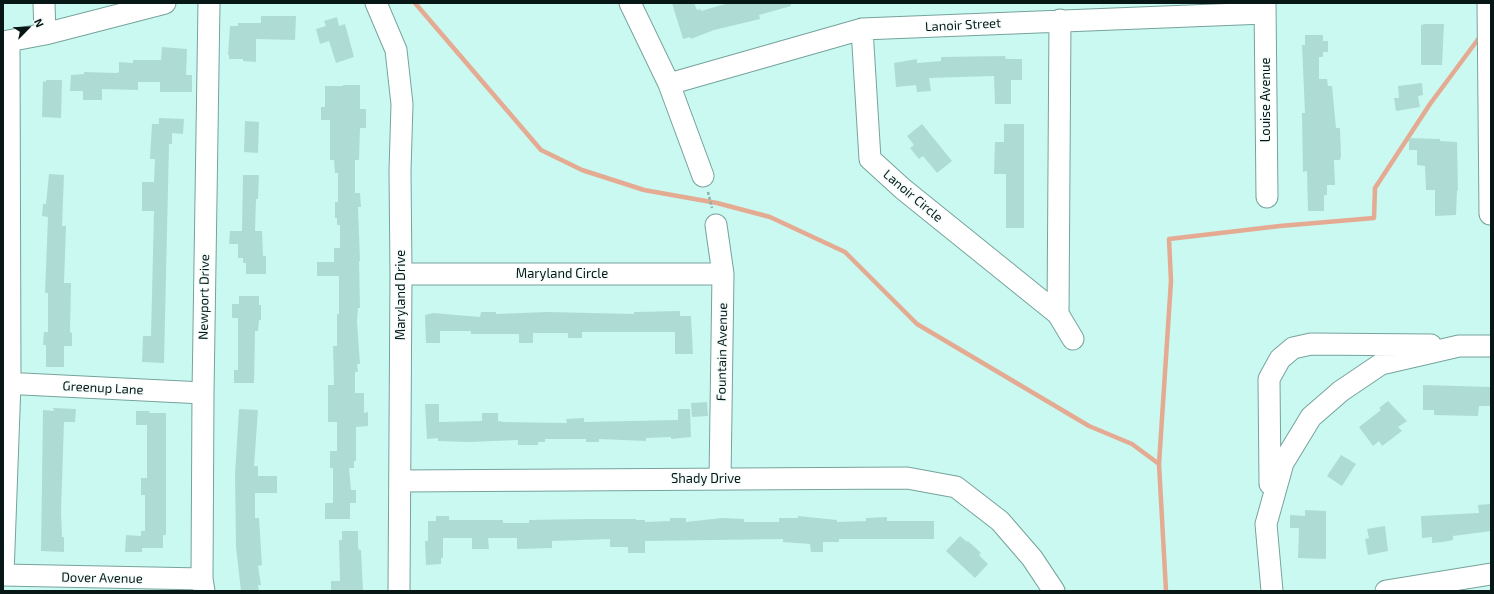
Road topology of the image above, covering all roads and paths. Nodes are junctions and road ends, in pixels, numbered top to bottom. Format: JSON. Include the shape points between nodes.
{"nodes":[{"id":1,"x":44,"y":3,"type":"edge"},
{"id":2,"x":165,"y":3,"type":"edge"},
{"id":3,"x":209,"y":3,"type":"edge"},
{"id":4,"x":376,"y":3,"type":"edge"},
{"id":5,"x":630,"y":3,"type":"edge"},
{"id":6,"x":1488,"y":3,"type":"edge"},
{"id":7,"x":1265,"y":8,"type":"edge"},
{"id":8,"x":1060,"y":20,"type":"junction"},
{"id":9,"x":862,"y":30,"type":"junction"},
{"id":10,"x":45,"y":34,"type":"junction"},
{"id":11,"x":6,"y":42,"type":"edge"},
{"id":12,"x":669,"y":84,"type":"junction"},
{"id":13,"x":705,"y":184,"type":"joint"},
{"id":14,"x":1267,"y":197,"type":"dead end"},
{"id":15,"x":1490,"y":214,"type":"dead end"},
{"id":16,"x":714,"y":217,"type":"joint"},
{"id":17,"x":401,"y":274,"type":"junction"},
{"id":18,"x":723,"y":274,"type":"junction"},
{"id":19,"x":1058,"y":314,"type":"junction"},
{"id":20,"x":1074,"y":339,"type":"dead end"},
{"id":21,"x":1459,"y":346,"type":"junction"},
{"id":22,"x":1491,"y":346,"type":"edge"},
{"id":23,"x":6,"y":383,"type":"edge"},
{"id":24,"x":203,"y":393,"type":"junction"},
{"id":25,"x":720,"y":479,"type":"junction"},
{"id":26,"x":400,"y":481,"type":"junction"},
{"id":27,"x":1270,"y":508,"type":"junction"},
{"id":28,"x":1491,"y":574,"type":"edge"},
{"id":29,"x":3,"y":575,"type":"edge"},
{"id":30,"x":58,"y":584,"type":"edge"},
{"id":31,"x":203,"y":585,"type":"edge"},
{"id":32,"x":399,"y":591,"type":"edge"},
{"id":33,"x":1054,"y":591,"type":"edge"},
{"id":34,"x":1272,"y":591,"type":"edge"},
{"id":35,"x":1386,"y":591,"type":"edge"}],
"edges":[{"from":1,"to":10,"type":"street"},
{"from":2,"to":10,"type":"street"},
{"from":3,"to":24,"type":"street","name":"Newport Drive"},
{"from":4,"to":17,"type":"street","name":"Maryland Drive","via":[[396,50],[402,104]]},
{"from":5,"to":12,"type":"street"},
{"from":6,"to":15,"type":"street"},
{"from":7,"to":8,"type":"street","name":"Lanoir Street"},
{"from":7,"to":14,"type":"street","name":"Louise Avenue"},
{"from":8,"to":9,"type":"street","name":"Lanoir Street"},
{"from":8,"to":19,"type":"street"},
{"from":9,"to":12,"type":"street","name":"Lanoir Street"},
{"from":9,"to":19,"type":"street","name":"Lanoir Circle","via":[[870,159],[903,189]]},
{"from":10,"to":11,"type":"street"},
{"from":11,"to":23,"type":"street"},
{"from":12,"to":13,"type":"street"},
{"from":13,"to":16,"type":"path"},
{"from":16,"to":18,"type":"street","name":"Fountain Avenue"},
{"from":17,"to":18,"type":"street","name":"Maryland Circle"},
{"from":17,"to":26,"type":"street","name":"Maryland Drive"},
{"from":18,"to":25,"type":"street","name":"Fountain Avenue"},
{"from":19,"to":20,"type":"street","name":"Lanoir Circle"},
{"from":21,"to":22,"type":"street"},
{"from":21,"to":27,"type":"street","via":[[1381,364],[1341,391],[1311,417],[1283,463]]},
{"from":21,"to":27,"type":"street","via":[[1311,344],[1293,348],[1280,359],[1269,379]]},
{"from":23,"to":24,"type":"street","name":"Greenup Lane"},
{"from":23,"to":29,"type":"street"},
{"from":24,"to":31,"type":"street","name":"Newport Drive"},
{"from":25,"to":26,"type":"street","name":"Shady Drive"},
{"from":25,"to":33,"type":"street","name":"Shady Drive","via":[[907,478],[956,487],[1000,521],[1032,558]]},
{"from":26,"to":32,"type":"street","name":"Maryland Drive"},
{"from":27,"to":34,"type":"street","via":[[1266,524]]},
{"from":28,"to":35,"type":"street"},
{"from":29,"to":30,"type":"street","name":"Dover Avenue"},
{"from":30,"to":31,"type":"street","name":"Dover Avenue"}]}
